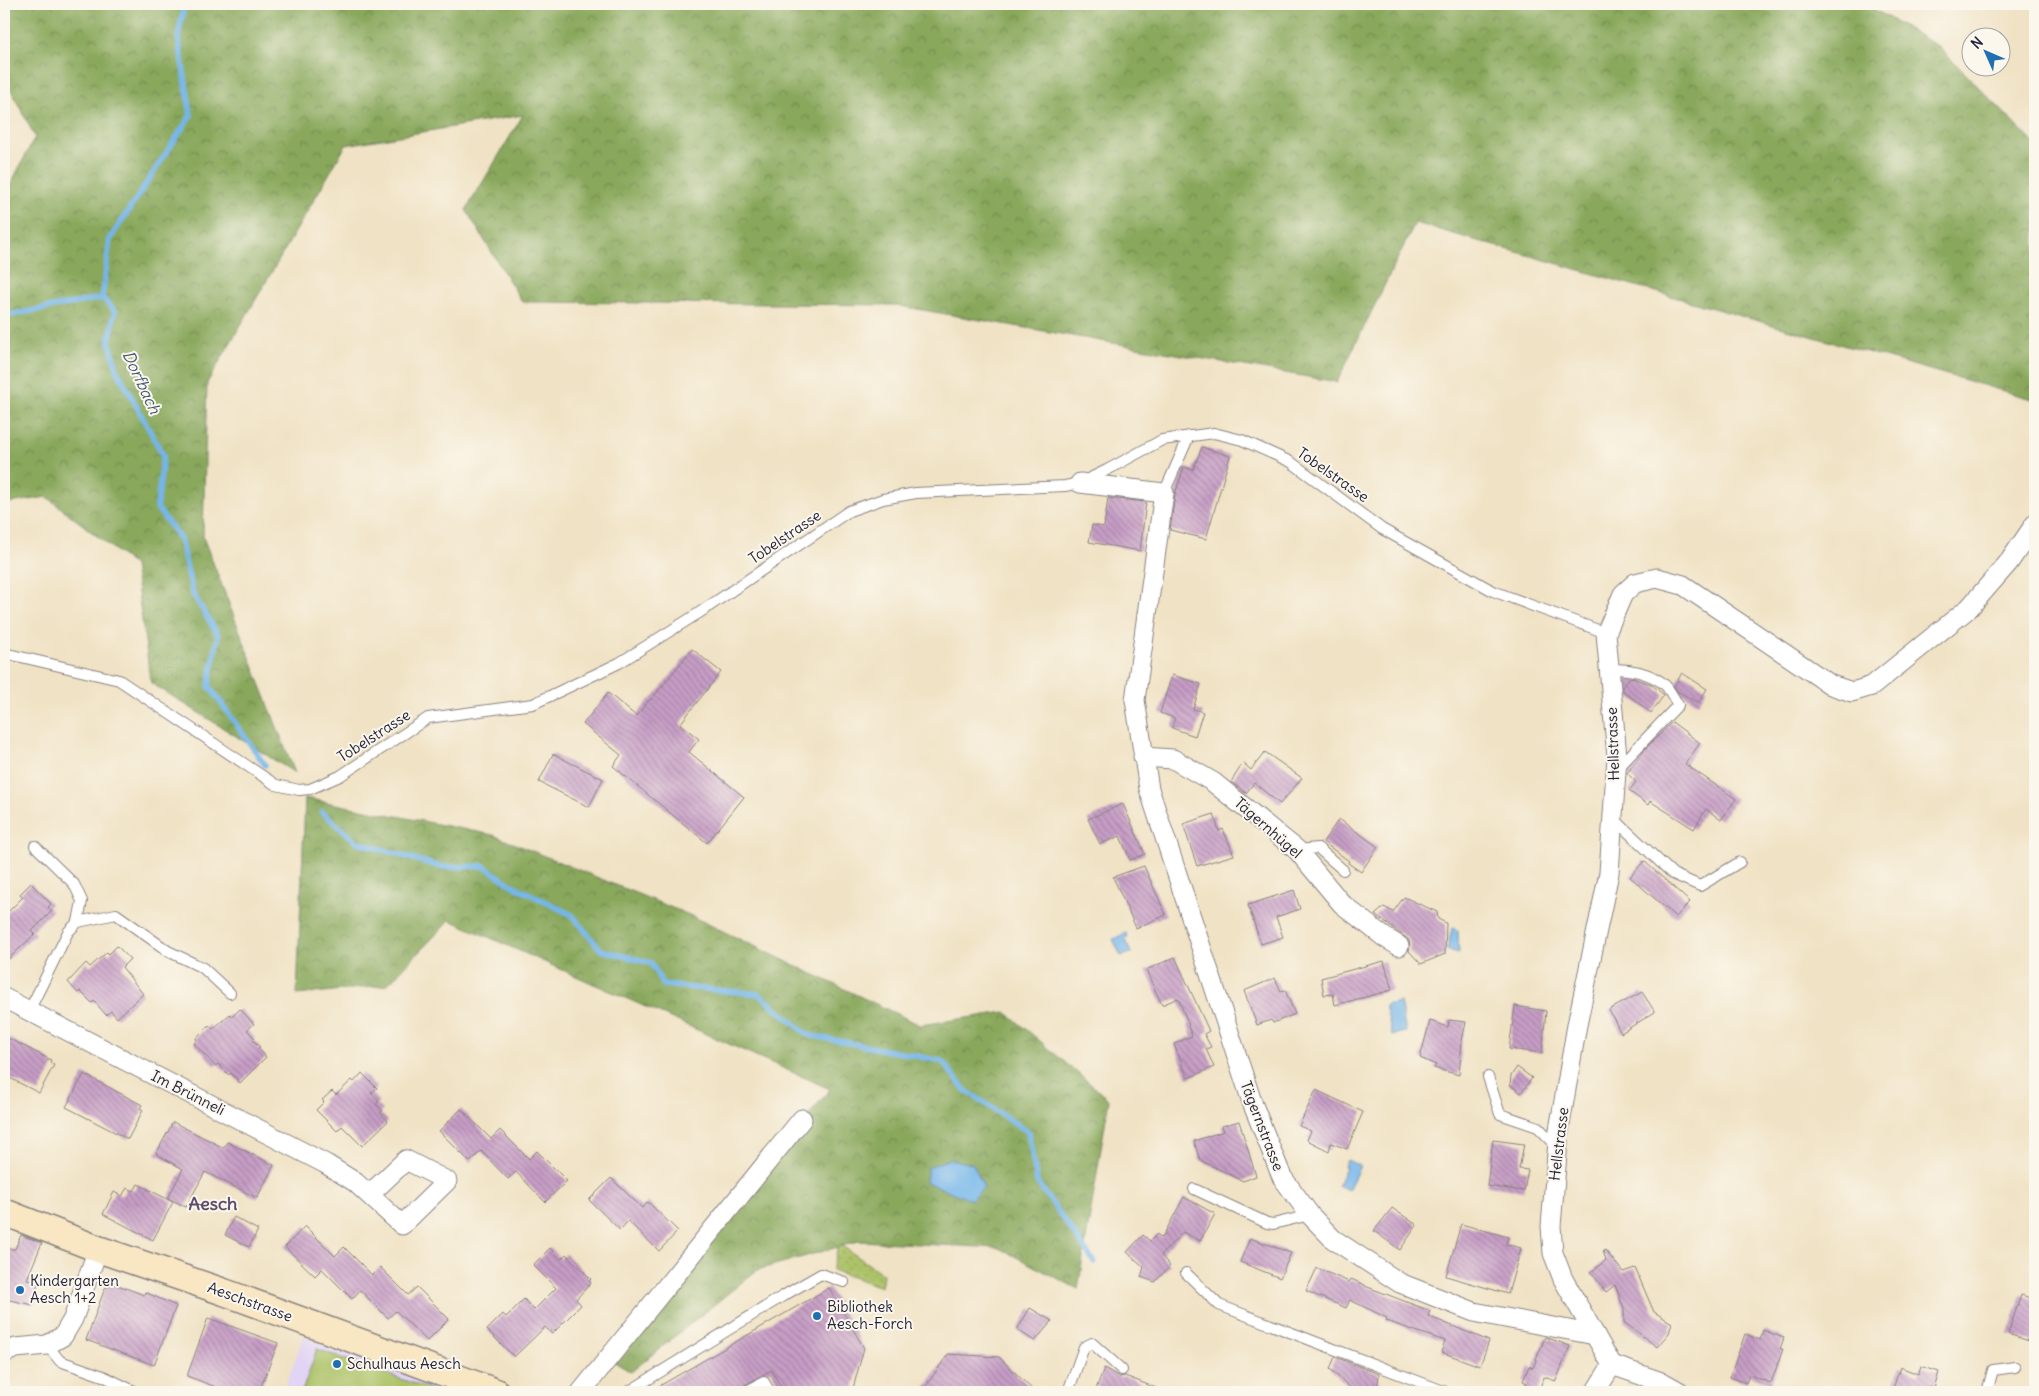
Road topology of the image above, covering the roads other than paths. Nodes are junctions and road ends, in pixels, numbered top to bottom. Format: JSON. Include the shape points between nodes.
{"nodes":[{"id":1,"x":1189,"y":436,"type":"junction"},
{"id":2,"x":1080,"y":483,"type":"junction"},
{"id":3,"x":1164,"y":493,"type":"junction"},
{"id":4,"x":2035,"y":524,"type":"edge"},
{"id":5,"x":1606,"y":633,"type":"junction"},
{"id":6,"x":4,"y":653,"type":"edge"},
{"id":7,"x":1609,"y":670,"type":"junction"},
{"id":8,"x":1143,"y":757,"type":"junction"},
{"id":9,"x":1616,"y":770,"type":"junction"},
{"id":10,"x":1613,"y":818,"type":"junction"},
{"id":11,"x":35,"y":846,"type":"dead end"},
{"id":12,"x":1297,"y":850,"type":"junction"},
{"id":13,"x":1740,"y":862,"type":"dead end"},
{"id":14,"x":1343,"y":870,"type":"dead end"},
{"id":15,"x":78,"y":922,"type":"junction"},
{"id":16,"x":1399,"y":946,"type":"dead end"},
{"id":17,"x":230,"y":993,"type":"dead end"},
{"id":18,"x":4,"y":998,"type":"edge"},
{"id":19,"x":29,"y":1011,"type":"junction"},
{"id":20,"x":1488,"y":1077,"type":"dead end"},
{"id":21,"x":802,"y":1120,"type":"dead end"},
{"id":22,"x":1557,"y":1146,"type":"junction"},
{"id":23,"x":1194,"y":1189,"type":"dead end"},
{"id":24,"x":370,"y":1194,"type":"dead end"},
{"id":25,"x":4,"y":1212,"type":"edge"},
{"id":26,"x":1310,"y":1215,"type":"junction"},
{"id":27,"x":98,"y":1249,"type":"junction"},
{"id":28,"x":1186,"y":1274,"type":"dead end"},
{"id":29,"x":844,"y":1282,"type":"dead end"},
{"id":30,"x":1595,"y":1335,"type":"junction"},
{"id":31,"x":47,"y":1345,"type":"junction"},
{"id":32,"x":4,"y":1353,"type":"edge"},
{"id":33,"x":1612,"y":1365,"type":"junction"},
{"id":34,"x":2015,"y":1367,"type":"dead end"},
{"id":35,"x":1122,"y":1370,"type":"dead end"},
{"id":36,"x":136,"y":1392,"type":"edge"},
{"id":37,"x":496,"y":1392,"type":"edge"},
{"id":38,"x":581,"y":1392,"type":"edge"},
{"id":39,"x":628,"y":1392,"type":"edge"},
{"id":40,"x":745,"y":1392,"type":"edge"},
{"id":41,"x":770,"y":1392,"type":"edge"},
{"id":42,"x":1068,"y":1392,"type":"edge"},
{"id":43,"x":1446,"y":1392,"type":"edge"},
{"id":44,"x":1595,"y":1392,"type":"edge"},
{"id":45,"x":1680,"y":1392,"type":"edge"},
{"id":46,"x":1987,"y":1392,"type":"edge"}],
"edges":[{"from":1,"to":2,"type":"lane","name":"Tobelstrasse","via":[[1162,440]]},
{"from":1,"to":3,"type":"lane"},
{"from":1,"to":5,"type":"lane","name":"Tobelstrasse","via":[[1214,433],[1242,440],[1290,462],[1382,529],[1493,591]]},
{"from":2,"to":3,"type":"street"},
{"from":2,"to":6,"type":"lane","name":"Tobelstrasse","via":[[916,493],[883,499],[849,512],[619,663],[532,704],[428,718],[340,776],[310,789],[276,785],[119,680]]},
{"from":3,"to":8,"type":"street","name":"Tägernstrasse","via":[[1135,700]]},
{"from":4,"to":5,"type":"street","name":"Hellstrasse","via":[[2009,562],[1970,608],[1872,686],[1852,692],[1831,685],[1683,585],[1657,578],[1635,583],[1623,594]]},
{"from":5,"to":7,"type":"street","name":"Hellstrasse"},
{"from":7,"to":9,"type":"street","name":"Hellstrasse"},
{"from":7,"to":9,"type":"lane","via":[[1618,668],[1643,673],[1665,686],[1678,705]]},
{"from":8,"to":12,"type":"street","name":"Tägernhügel","via":[[1172,759],[1213,782]]},
{"from":8,"to":26,"type":"street","name":"Tägernstrasse","via":[[1149,789],[1253,1105],[1282,1177]]},
{"from":9,"to":10,"type":"street","name":"Hellstrasse"},
{"from":10,"to":13,"type":"lane","via":[[1673,874],[1700,886]]},
{"from":10,"to":22,"type":"street","name":"Hellstrasse","via":[[1609,873],[1577,1025]]},
{"from":11,"to":15,"type":"lane","via":[[74,884],[82,901]]},
{"from":12,"to":14,"type":"lane","via":[[1318,848]]},
{"from":12,"to":16,"type":"street","name":"Tägernhügel","via":[[1342,904]]},
{"from":15,"to":17,"type":"lane","via":[[116,914],[168,950],[203,968]]},
{"from":15,"to":19,"type":"lane","via":[[68,932]]},
{"from":18,"to":19,"type":"street","name":"Im Brünneli"},
{"from":19,"to":24,"type":"street","name":"Im Brünneli","via":[[326,1164]]},
{"from":20,"to":22,"type":"lane","via":[[1500,1114],[1538,1127]]},
{"from":21,"to":38,"type":"street"},
{"from":22,"to":30,"type":"street","name":"Hellstrasse","via":[[1551,1226],[1553,1253],[1562,1279]]},
{"from":23,"to":26,"type":"lane","via":[[1267,1223]]},
{"from":25,"to":27,"type":"main road","name":"Aeschstrasse"},
{"from":26,"to":30,"type":"street","name":"Tägernstrasse","via":[[1333,1239],[1400,1283],[1474,1312]]},
{"from":27,"to":31,"type":"street","via":[[73,1319],[63,1336]]},
{"from":27,"to":37,"type":"main road","name":"Aeschstrasse"},
{"from":28,"to":43,"type":"lane","via":[[1219,1305]]},
{"from":29,"to":39,"type":"lane","via":[[822,1274]]},
{"from":30,"to":33,"type":"street","name":"Hellstrasse"},
{"from":31,"to":32,"type":"street","via":[[16,1348]]},
{"from":31,"to":36,"type":"lane","via":[[60,1361]]},
{"from":33,"to":44,"type":"street"},
{"from":33,"to":45,"type":"street"},
{"from":34,"to":46,"type":"lane","via":[[1993,1370]]},
{"from":35,"to":42,"type":"lane","via":[[1092,1343],[1084,1346]]},
{"from":40,"to":41,"type":"lane","via":[[764,1382]]}]}
